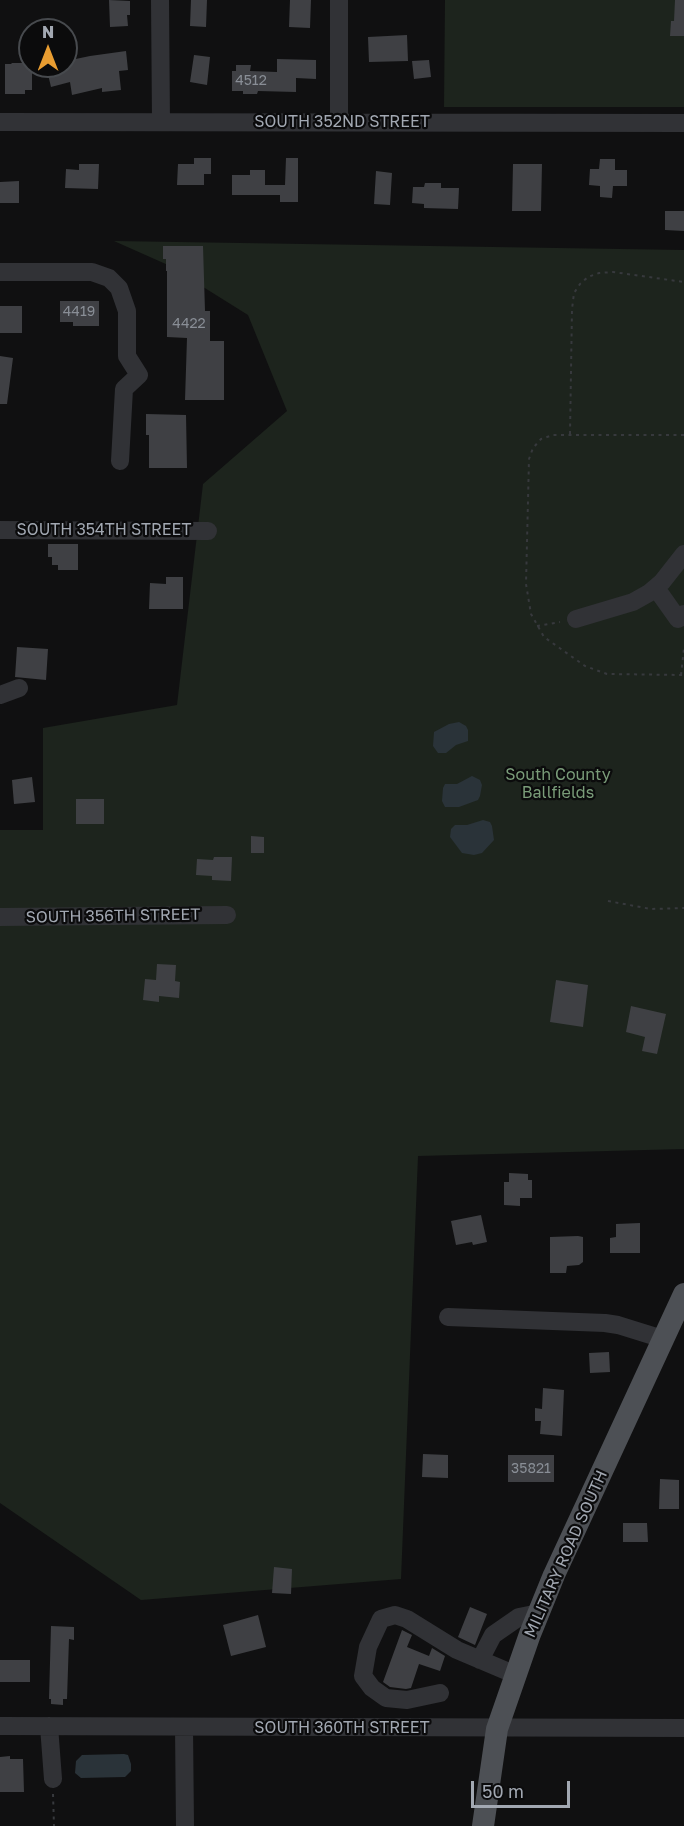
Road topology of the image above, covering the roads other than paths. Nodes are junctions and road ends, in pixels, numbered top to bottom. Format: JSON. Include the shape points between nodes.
{"nodes":[{"id":1,"x":160,"y":0,"type":"edge"},
{"id":2,"x":339,"y":0,"type":"edge"},
{"id":3,"x":0,"y":122,"type":"edge"},
{"id":4,"x":161,"y":122,"type":"junction"},
{"id":5,"x":339,"y":122,"type":"junction"},
{"id":6,"x":684,"y":123,"type":"edge"},
{"id":7,"x":0,"y":272,"type":"edge"},
{"id":8,"x":120,"y":461,"type":"dead end"},
{"id":9,"x":0,"y":530,"type":"edge"},
{"id":10,"x":208,"y":531,"type":"dead end"},
{"id":11,"x":684,"y":554,"type":"edge"},
{"id":12,"x":656,"y":588,"type":"junction"},
{"id":13,"x":684,"y":614,"type":"edge"},
{"id":14,"x":576,"y":619,"type":"road end"},
{"id":15,"x":19,"y":688,"type":"dead end"},
{"id":16,"x":0,"y":695,"type":"edge"},
{"id":17,"x":227,"y":915,"type":"dead end"},
{"id":18,"x":0,"y":917,"type":"edge"},
{"id":19,"x":684,"y":1294,"type":"edge"},
{"id":20,"x":448,"y":1317,"type":"dead end"},
{"id":21,"x":672,"y":1330,"type":"edge"},
{"id":22,"x":539,"y":1613,"type":"junction"},
{"id":23,"x":480,"y":1660,"type":"junction"},
{"id":24,"x":516,"y":1675,"type":"junction"},
{"id":25,"x":440,"y":1693,"type":"dead end"},
{"id":26,"x":0,"y":1726,"type":"edge"},
{"id":27,"x":49,"y":1726,"type":"junction"},
{"id":28,"x":184,"y":1727,"type":"junction"},
{"id":29,"x":684,"y":1728,"type":"edge"},
{"id":30,"x":497,"y":1729,"type":"junction"},
{"id":31,"x":53,"y":1779,"type":"road end"},
{"id":32,"x":185,"y":1826,"type":"edge"},
{"id":33,"x":483,"y":1826,"type":"edge"}],
"edges":[{"from":1,"to":4,"type":"street"},
{"from":2,"to":5,"type":"street"},
{"from":3,"to":4,"type":"street","name":"SOUTH 352ND STREET"},
{"from":4,"to":5,"type":"street","name":"SOUTH 352ND STREET"},
{"from":5,"to":6,"type":"street","name":"SOUTH 352ND STREET"},
{"from":7,"to":8,"type":"street","via":[[92,272],[109,278],[119,288],[127,311],[127,356],[139,375],[124,389]]},
{"from":9,"to":10,"type":"street","name":"SOUTH 354TH STREET"},
{"from":11,"to":12,"type":"street"},
{"from":12,"to":13,"type":"street","via":[[678,619]]},
{"from":12,"to":14,"type":"street","via":[[633,602]]},
{"from":15,"to":16,"type":"street"},
{"from":17,"to":18,"type":"street","name":"SOUTH 356TH STREET"},
{"from":19,"to":21,"type":"main road","name":"MILITARY ROAD SOUTH"},
{"from":20,"to":21,"type":"street","via":[[605,1323]]},
{"from":21,"to":22,"type":"main road","name":"MILITARY ROAD SOUTH"},
{"from":22,"to":23,"type":"street","via":[[519,1617],[493,1635]]},
{"from":22,"to":24,"type":"main road","name":"MILITARY ROAD SOUTH"},
{"from":23,"to":24,"type":"street"},
{"from":23,"to":25,"type":"street","via":[[408,1619],[394,1615],[381,1619],[368,1647],[363,1676],[372,1689],[386,1698],[407,1700]]},
{"from":24,"to":30,"type":"main road","name":"MILITARY ROAD SOUTH"},
{"from":26,"to":27,"type":"street","name":"SOUTH 360TH STREET"},
{"from":27,"to":28,"type":"street","name":"SOUTH 360TH STREET"},
{"from":27,"to":31,"type":"street"},
{"from":28,"to":30,"type":"street","name":"SOUTH 360TH STREET"},
{"from":28,"to":32,"type":"street"},
{"from":29,"to":30,"type":"street","name":"SOUTH 360TH STREET"},
{"from":30,"to":33,"type":"main road","name":"MILITARY ROAD SOUTH"}]}
